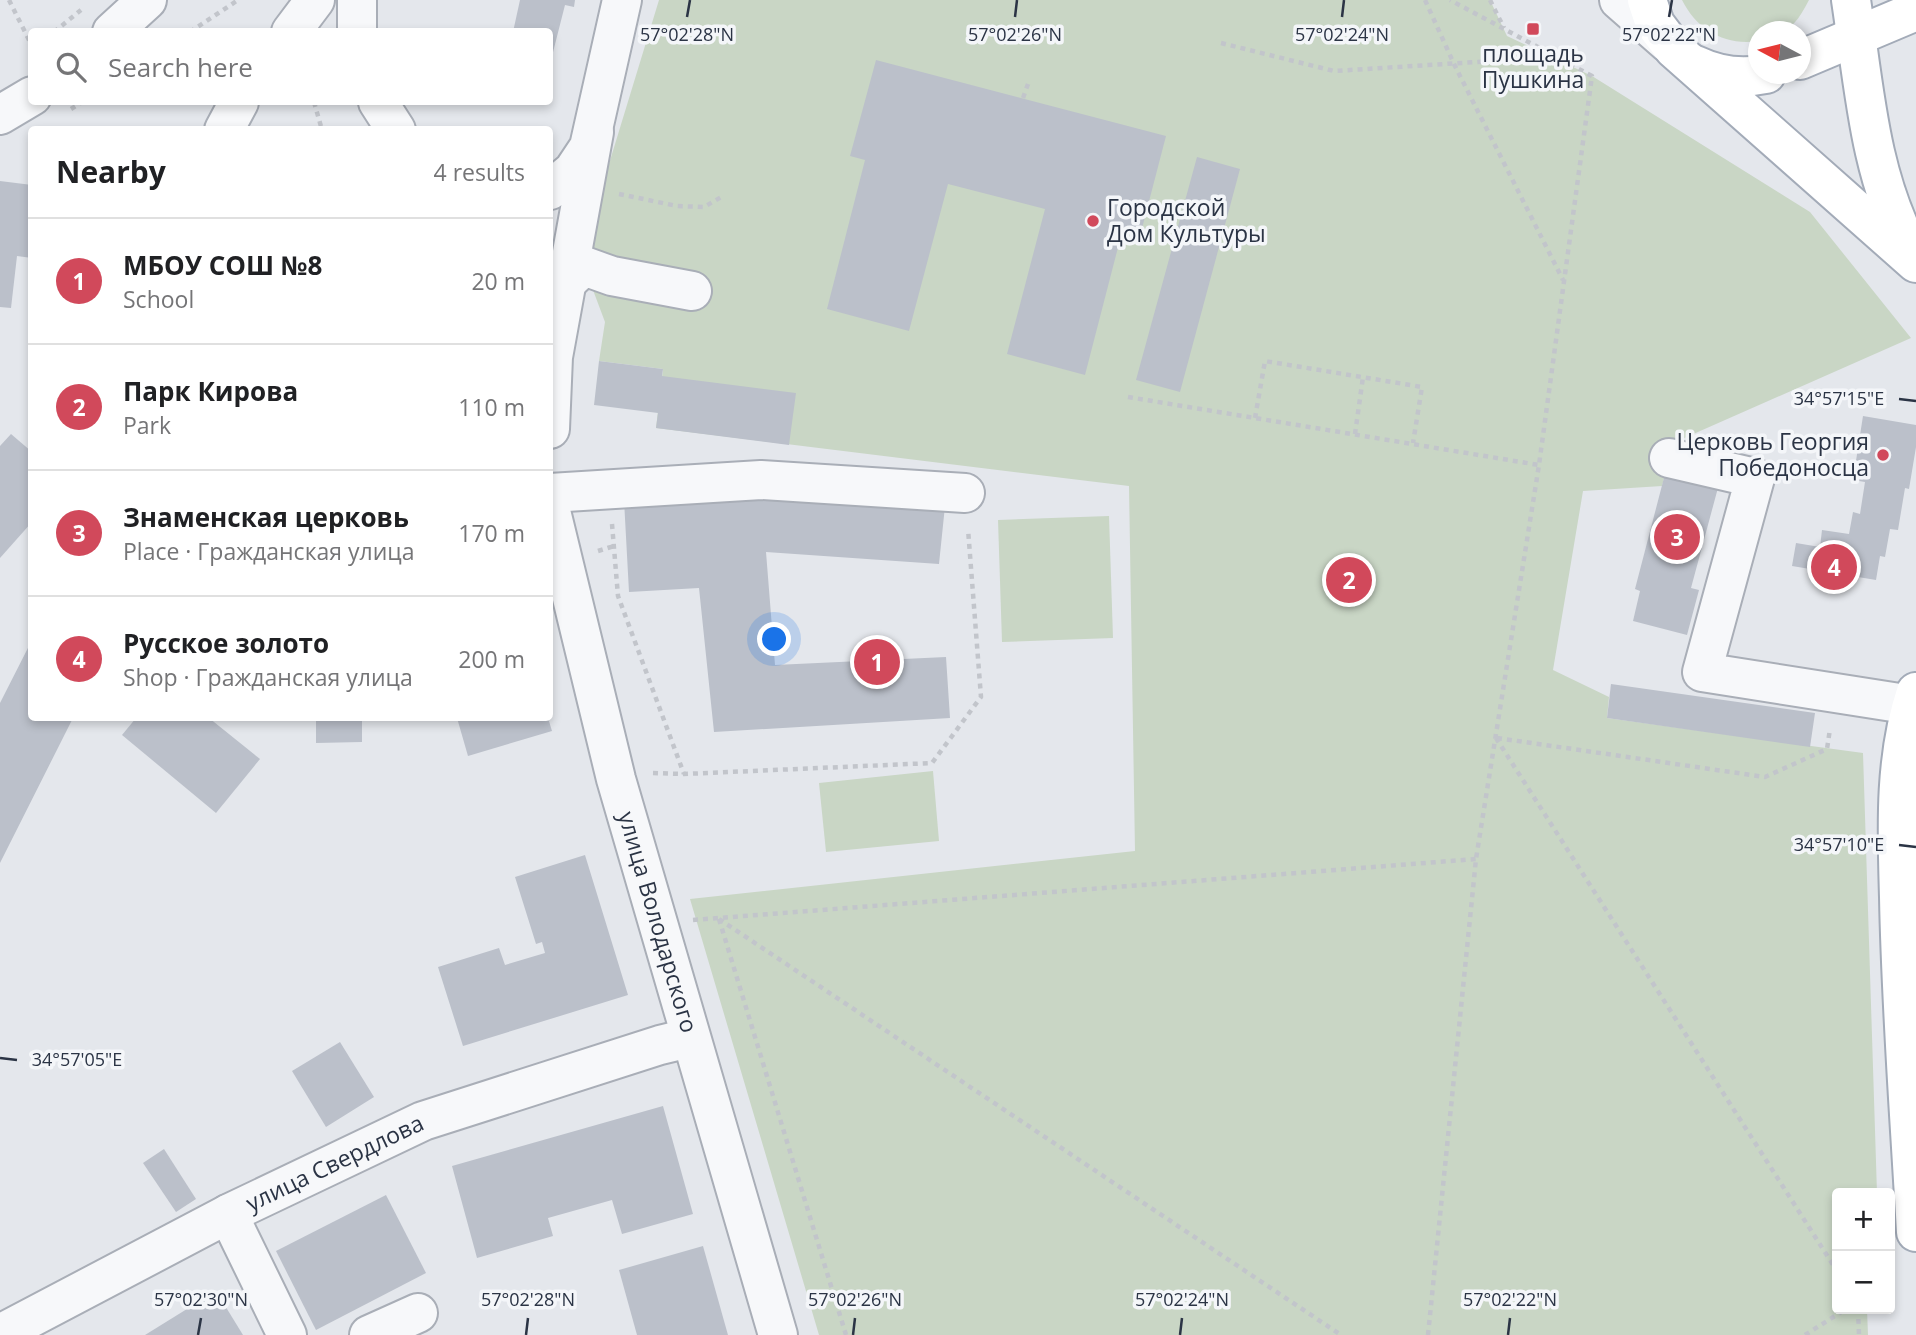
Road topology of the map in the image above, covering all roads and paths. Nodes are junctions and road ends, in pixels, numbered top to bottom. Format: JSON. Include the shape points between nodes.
{"nodes":[{"id":1,"x":9,"y":0,"type":"edge"},
{"id":2,"x":147,"y":0,"type":"edge"},
{"id":3,"x":238,"y":0,"type":"edge"},
{"id":4,"x":315,"y":0,"type":"edge"},
{"id":5,"x":357,"y":0,"type":"edge"},
{"id":6,"x":622,"y":0,"type":"edge"},
{"id":7,"x":1425,"y":0,"type":"edge"},
{"id":8,"x":1450,"y":0,"type":"edge"},
{"id":9,"x":1490,"y":0,"type":"edge"},
{"id":10,"x":1619,"y":0,"type":"edge"},
{"id":11,"x":1647,"y":0,"type":"edge"},
{"id":12,"x":1842,"y":0,"type":"edge"},
{"id":13,"x":1851,"y":0,"type":"edge"},
{"id":14,"x":1916,"y":11,"type":"edge"},
{"id":15,"x":97,"y":20,"type":"edge"},
{"id":16,"x":68,"y":28,"type":"edge"},
{"id":17,"x":196,"y":28,"type":"edge"},
{"id":18,"x":294,"y":28,"type":"edge"},
{"id":19,"x":357,"y":28,"type":"edge"},
{"id":20,"x":1504,"y":29,"type":"junction"},
{"id":21,"x":28,"y":38,"type":"edge"},
{"id":22,"x":1857,"y":38,"type":"junction"},
{"id":23,"x":1221,"y":43,"type":"dead end"},
{"id":24,"x":1811,"y":49,"type":"edge"},
{"id":25,"x":1678,"y":52,"type":"junction"},
{"id":26,"x":1811,"y":55,"type":"edge"},
{"id":27,"x":1556,"y":57,"type":"junction"},
{"id":28,"x":1454,"y":64,"type":"junction"},
{"id":29,"x":1748,"y":76,"type":"edge"},
{"id":30,"x":1028,"y":83,"type":"dead end"},
{"id":31,"x":28,"y":98,"type":"edge"},
{"id":32,"x":1023,"y":98,"type":"dead end"},
{"id":33,"x":77,"y":105,"type":"edge"},
{"id":34,"x":237,"y":105,"type":"edge"},
{"id":35,"x":315,"y":105,"type":"edge"},
{"id":36,"x":380,"y":105,"type":"edge"},
{"id":37,"x":71,"y":109,"type":"dead end"},
{"id":38,"x":0,"y":115,"type":"edge"},
{"id":39,"x":226,"y":126,"type":"edge"},
{"id":40,"x":321,"y":126,"type":"edge"},
{"id":41,"x":393,"y":126,"type":"edge"},
{"id":42,"x":594,"y":132,"type":"junction"},
{"id":43,"x":553,"y":188,"type":"edge"},
{"id":44,"x":614,"y":193,"type":"dead end"},
{"id":45,"x":723,"y":196,"type":"dead end"},
{"id":46,"x":1916,"y":261,"type":"edge"},
{"id":47,"x":568,"y":281,"type":"junction"},
{"id":48,"x":1564,"y":281,"type":"junction"},
{"id":49,"x":692,"y":292,"type":"dead end"},
{"id":50,"x":553,"y":345,"type":"edge"},
{"id":51,"x":1363,"y":377,"type":"junction"},
{"id":52,"x":1128,"y":397,"type":"dead end"},
{"id":53,"x":1255,"y":418,"type":"junction"},
{"id":54,"x":1354,"y":434,"type":"junction"},
{"id":55,"x":1413,"y":443,"type":"junction"},
{"id":56,"x":1669,"y":458,"type":"dead end"},
{"id":57,"x":1539,"y":465,"type":"junction"},
{"id":58,"x":609,"y":489,"type":"junction"},
{"id":59,"x":553,"y":493,"type":"edge"},
{"id":60,"x":965,"y":493,"type":"joint"},
{"id":61,"x":553,"y":519,"type":"edge"},
{"id":62,"x":1835,"y":693,"type":"junction"},
{"id":63,"x":1914,"y":698,"type":"edge"},
{"id":64,"x":1496,"y":737,"type":"junction"},
{"id":65,"x":1476,"y":859,"type":"junction"},
{"id":66,"x":718,"y":918,"type":"junction"},
{"id":67,"x":696,"y":919,"type":"dead end"},
{"id":68,"x":690,"y":1038,"type":"junction"},
{"id":69,"x":1913,"y":1137,"type":"edge"},
{"id":70,"x":228,"y":1214,"type":"junction"},
{"id":71,"x":1916,"y":1232,"type":"edge"},
{"id":72,"x":1832,"y":1262,"type":"edge"},
{"id":73,"x":418,"y":1313,"type":"dead end"},
{"id":74,"x":1838,"y":1314,"type":"edge"},
{"id":75,"x":1858,"y":1314,"type":"edge"},
{"id":76,"x":9,"y":1332,"type":"edge"},
{"id":77,"x":287,"y":1335,"type":"edge"},
{"id":78,"x":369,"y":1335,"type":"edge"},
{"id":79,"x":778,"y":1335,"type":"edge"},
{"id":80,"x":846,"y":1335,"type":"edge"},
{"id":81,"x":1341,"y":1335,"type":"edge"},
{"id":82,"x":1428,"y":1335,"type":"edge"},
{"id":83,"x":1805,"y":1335,"type":"edge"},
{"id":84,"x":1859,"y":1335,"type":"edge"}],
"edges":[{"from":1,"to":21,"type":"path"},
{"from":2,"to":15,"type":"street"},
{"from":3,"to":17,"type":"path"},
{"from":4,"to":18,"type":"street"},
{"from":5,"to":19,"type":"street"},
{"from":6,"to":42,"type":"street"},
{"from":7,"to":28,"type":"path"},
{"from":8,"to":20,"type":"path"},
{"from":9,"to":20,"type":"path"},
{"from":10,"to":25,"type":"street"},
{"from":11,"to":25,"type":"main road","via":[[1655,24]]},
{"from":12,"to":24,"type":"main road","via":[[1826,34]]},
{"from":13,"to":22,"type":"main road"},
{"from":14,"to":22,"type":"main road"},
{"from":15,"to":16,"type":"path"},
{"from":20,"to":27,"type":"path"},
{"from":22,"to":26,"type":"main road"},
{"from":22,"to":46,"type":"main road","via":[[1880,176]]},
{"from":23,"to":28,"type":"path","via":[[1334,71]]},
{"from":25,"to":29,"type":"main road","via":[[1707,70]]},
{"from":25,"to":46,"type":"main road"},
{"from":27,"to":28,"type":"path"},
{"from":27,"to":48,"type":"path","via":[[1592,76]]},
{"from":28,"to":48,"type":"path"},
{"from":30,"to":32,"type":"path"},
{"from":31,"to":38,"type":"street"},
{"from":33,"to":37,"type":"path"},
{"from":34,"to":39,"type":"street"},
{"from":35,"to":40,"type":"path"},
{"from":36,"to":41,"type":"street"},
{"from":42,"to":43,"type":"street","via":[[582,160]]},
{"from":42,"to":47,"type":"street"},
{"from":44,"to":45,"type":"path","via":[[704,207]]},
{"from":47,"to":49,"type":"street","via":[[584,267]]},
{"from":47,"to":50,"type":"street"},
{"from":48,"to":57,"type":"path"},
{"from":51,"to":53,"type":"path","via":[[1265,361]]},
{"from":51,"to":54,"type":"path"},
{"from":51,"to":55,"type":"path","via":[[1422,387]]},
{"from":52,"to":53,"type":"path"},
{"from":53,"to":54,"type":"path"},
{"from":54,"to":55,"type":"path"},
{"from":55,"to":57,"type":"path"},
{"from":56,"to":62,"type":"street","via":[[1755,478],[1702,672]]},
{"from":57,"to":64,"type":"path"},
{"from":58,"to":59,"type":"street"},
{"from":58,"to":60,"type":"street","via":[[761,480]]},
{"from":58,"to":60,"type":"path","via":[[618,596],[684,774],[932,763],[981,697]]},
{"from":61,"to":68,"type":"street","name":"улица Володарского","via":[[616,779]]},
{"from":62,"to":63,"type":"street"},
{"from":62,"to":64,"type":"path","via":[[1827,749],[1765,777]]},
{"from":63,"to":69,"type":"main road","via":[[1901,760],[1897,823]]},
{"from":64,"to":65,"type":"path"},
{"from":64,"to":72,"type":"path"},
{"from":65,"to":66,"type":"path"},
{"from":65,"to":82,"type":"path"},
{"from":66,"to":67,"type":"path"},
{"from":66,"to":80,"type":"path"},
{"from":66,"to":81,"type":"path"},
{"from":68,"to":70,"type":"street","name":"улица Свердлова","via":[[423,1121]]},
{"from":68,"to":79,"type":"street","name":"улица Володарского"},
{"from":69,"to":71,"type":"main road"},
{"from":70,"to":76,"type":"street","name":"улица Свердлова"},
{"from":70,"to":77,"type":"street"},
{"from":73,"to":78,"type":"street"},
{"from":74,"to":83,"type":"path"},
{"from":75,"to":84,"type":"path"}]}
